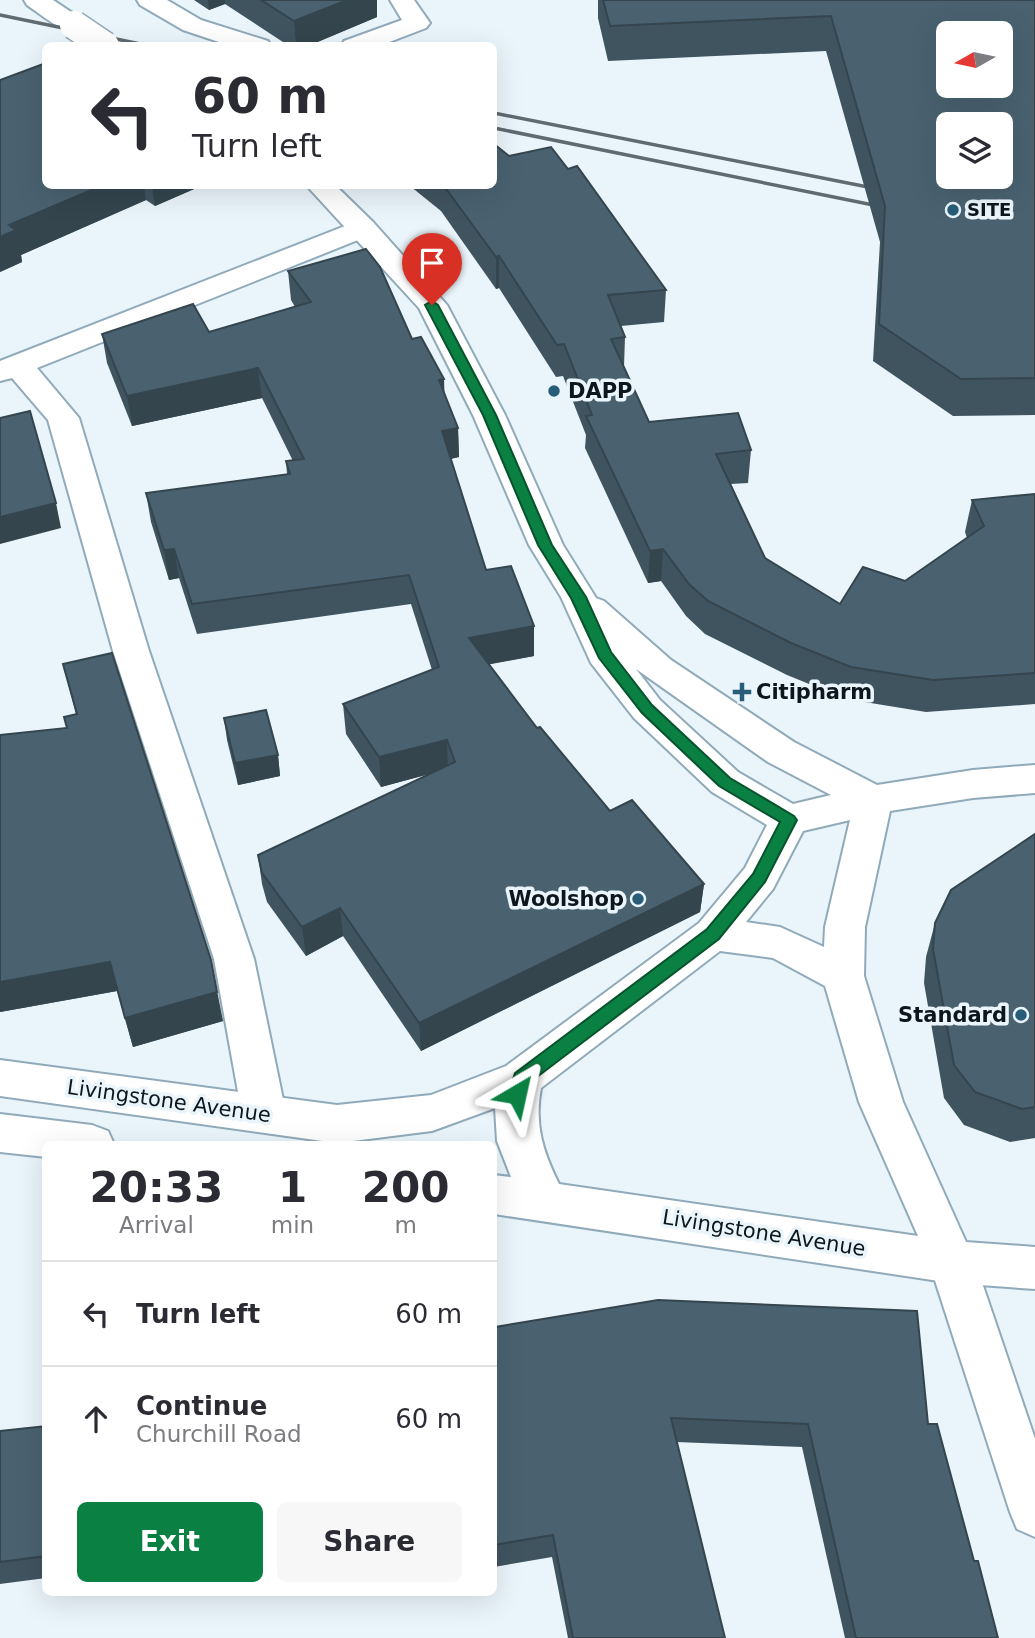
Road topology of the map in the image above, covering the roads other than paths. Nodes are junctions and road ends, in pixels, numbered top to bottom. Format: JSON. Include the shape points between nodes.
{"nodes":[{"id":1,"x":36,"y":0,"type":"edge"},
{"id":2,"x":149,"y":0,"type":"edge"},
{"id":3,"x":402,"y":0,"type":"edge"},
{"id":4,"x":99,"y":42,"type":"edge"},
{"id":5,"x":246,"y":42,"type":"edge"},
{"id":6,"x":364,"y":42,"type":"edge"},
{"id":7,"x":324,"y":189,"type":"edge"},
{"id":8,"x":363,"y":228,"type":"junction"},
{"id":9,"x":9,"y":369,"type":"edge"},
{"id":10,"x":578,"y":597,"type":"junction"},
{"id":11,"x":1035,"y":779,"type":"edge"},
{"id":12,"x":873,"y":800,"type":"junction"},
{"id":13,"x":789,"y":820,"type":"junction"},
{"id":14,"x":713,"y":934,"type":"junction"},
{"id":15,"x":843,"y":976,"type":"junction"},
{"id":16,"x":0,"y":1078,"type":"edge"},
{"id":17,"x":521,"y":1079,"type":"junction"},
{"id":18,"x":264,"y":1114,"type":"junction"},
{"id":19,"x":0,"y":1133,"type":"edge"},
{"id":20,"x":67,"y":1141,"type":"edge"},
{"id":21,"x":497,"y":1194,"type":"edge"},
{"id":22,"x":544,"y":1200,"type":"junction"},
{"id":23,"x":952,"y":1262,"type":"junction"},
{"id":24,"x":1035,"y":1268,"type":"edge"},
{"id":25,"x":1035,"y":1512,"type":"edge"}],
"edges":[{"from":1,"to":4,"type":"main road","bridge":true},
{"from":2,"to":5,"type":"main road","via":[[192,25]]},
{"from":3,"to":6,"type":"main road","via":[[417,23]]},
{"from":7,"to":8,"type":"main road"},
{"from":8,"to":9,"type":"main road"},
{"from":8,"to":10,"type":"main road","via":[[432,305],[489,415],[545,545]]},
{"from":9,"to":18,"type":"main road","via":[[63,418],[131,651],[234,959]]},
{"from":10,"to":12,"type":"main road","via":[[658,669],[781,752]]},
{"from":10,"to":13,"type":"main road","via":[[604,654],[647,709],[725,782]]},
{"from":11,"to":12,"type":"main road"},
{"from":12,"to":13,"type":"main road"},
{"from":12,"to":15,"type":"main road","via":[[845,927]]},
{"from":13,"to":14,"type":"main road","name":"Livingstone Avenue","via":[[759,878]]},
{"from":14,"to":15,"type":"main road","via":[[780,943]]},
{"from":14,"to":17,"type":"main road","name":"Livingstone Avenue"},
{"from":15,"to":23,"type":"main road","via":[[881,1102]]},
{"from":16,"to":18,"type":"main road","name":"Livingstone Avenue"},
{"from":17,"to":18,"type":"main road","name":"Livingstone Avenue","via":[[432,1113],[337,1124]]},
{"from":17,"to":22,"type":"main road","via":[[513,1108],[521,1153]]},
{"from":19,"to":20,"type":"main road"},
{"from":21,"to":22,"type":"main road","name":"Livingstone Avenue"},
{"from":22,"to":23,"type":"main road","name":"Livingstone Avenue"},
{"from":23,"to":24,"type":"main road","name":"Livingstone Avenue"},
{"from":23,"to":25,"type":"main road"}]}
